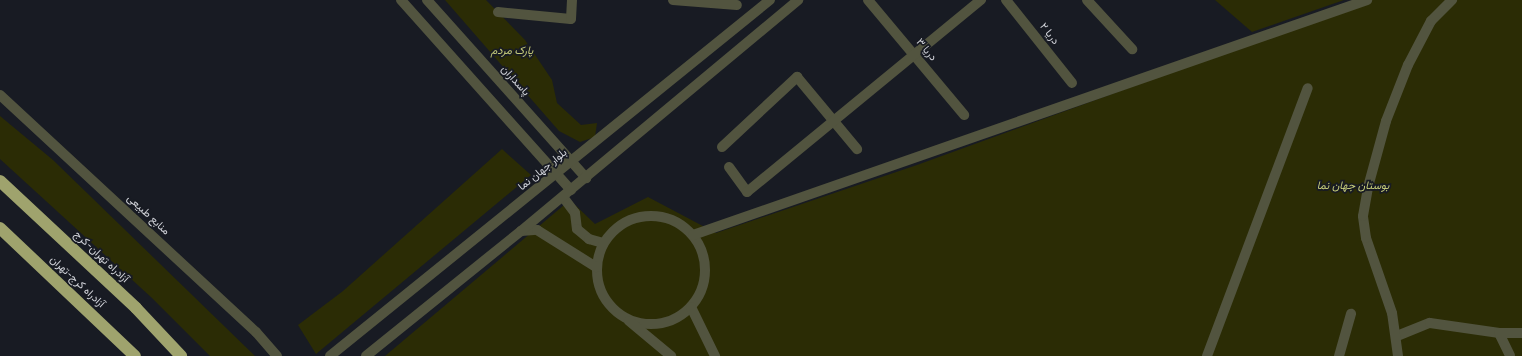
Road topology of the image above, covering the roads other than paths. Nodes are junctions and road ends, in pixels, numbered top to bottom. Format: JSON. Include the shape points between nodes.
{"nodes":[{"id":1,"x":401,"y":0,"type":"edge"},
{"id":2,"x":427,"y":0,"type":"edge"},
{"id":3,"x":572,"y":0,"type":"edge"},
{"id":4,"x":673,"y":0,"type":"edge"},
{"id":5,"x":770,"y":0,"type":"edge"},
{"id":6,"x":798,"y":0,"type":"edge"},
{"id":7,"x":868,"y":0,"type":"edge"},
{"id":8,"x":981,"y":0,"type":"edge"},
{"id":9,"x":1006,"y":0,"type":"edge"},
{"id":10,"x":1088,"y":0,"type":"edge"},
{"id":11,"x":1367,"y":0,"type":"edge"},
{"id":12,"x":1452,"y":0,"type":"edge"},
{"id":13,"x":737,"y":5,"type":"dead end"},
{"id":14,"x":498,"y":12,"type":"dead end"},
{"id":15,"x":1132,"y":49,"type":"dead end"},
{"id":16,"x":915,"y":54,"type":"junction"},
{"id":17,"x":1072,"y":83,"type":"dead end"},
{"id":18,"x":1308,"y":88,"type":"dead end"},
{"id":19,"x":0,"y":95,"type":"edge"},
{"id":20,"x":964,"y":115,"type":"dead end"},
{"id":21,"x":833,"y":122,"type":"junction"},
{"id":22,"x":722,"y":147,"type":"dead end"},
{"id":23,"x":857,"y":149,"type":"dead end"},
{"id":24,"x":572,"y":162,"type":"junction"},
{"id":25,"x":729,"y":167,"type":"dead end"},
{"id":26,"x":557,"y":175,"type":"junction"},
{"id":27,"x":586,"y":178,"type":"junction"},
{"id":28,"x":0,"y":181,"type":"edge"},
{"id":29,"x":567,"y":193,"type":"junction"},
{"id":30,"x":0,"y":228,"type":"edge"},
{"id":31,"x":521,"y":231,"type":"junction"},
{"id":32,"x":693,"y":235,"type":"junction"},
{"id":33,"x":603,"y":243,"type":"junction"},
{"id":34,"x":596,"y":267,"type":"junction"},
{"id":35,"x":691,"y":307,"type":"junction"},
{"id":36,"x":1352,"y":314,"type":"dead end"},
{"id":37,"x":628,"y":319,"type":"junction"},
{"id":38,"x":1498,"y":333,"type":"junction"},
{"id":39,"x":1522,"y":333,"type":"edge"},
{"id":40,"x":1397,"y":336,"type":"junction"},
{"id":41,"x":135,"y":356,"type":"edge"},
{"id":42,"x":181,"y":356,"type":"edge"},
{"id":43,"x":277,"y":356,"type":"edge"},
{"id":44,"x":330,"y":356,"type":"edge"},
{"id":45,"x":366,"y":356,"type":"edge"},
{"id":46,"x":671,"y":356,"type":"edge"},
{"id":47,"x":715,"y":356,"type":"edge"},
{"id":48,"x":1207,"y":356,"type":"edge"},
{"id":49,"x":1339,"y":356,"type":"edge"},
{"id":50,"x":1398,"y":356,"type":"edge"},
{"id":51,"x":1510,"y":356,"type":"edge"}],
"edges":[{"from":1,"to":26,"type":"street"},
{"from":2,"to":24,"type":"street","name":"پاسداران"},
{"from":3,"to":14,"type":"street","via":[[571,19]]},
{"from":4,"to":13,"type":"street"},
{"from":5,"to":24,"type":"street","name":"بلوار جهان نما"},
{"from":6,"to":27,"type":"street"},
{"from":7,"to":16,"type":"street","name":"دریا ۳"},
{"from":8,"to":16,"type":"street"},
{"from":9,"to":17,"type":"street","name":"دریا ۲"},
{"from":10,"to":15,"type":"street"},
{"from":11,"to":32,"type":"street"},
{"from":12,"to":40,"type":"street","via":[[1431,21],[1408,65],[1386,121],[1363,216],[1366,238],[1392,313]]},
{"from":16,"to":20,"type":"street","name":"دریا ۳"},
{"from":16,"to":21,"type":"street"},
{"from":18,"to":48,"type":"street"},
{"from":19,"to":43,"type":"street","name":"منابع طبیعی","via":[[256,332]]},
{"from":21,"to":22,"type":"street","via":[[797,77]]},
{"from":21,"to":23,"type":"street"},
{"from":21,"to":25,"type":"street","via":[[748,192]]},
{"from":24,"to":26,"type":"street","name":"بلوار جهان نما"},
{"from":24,"to":27,"type":"street","name":"پاسداران"},
{"from":26,"to":29,"type":"street"},
{"from":26,"to":44,"type":"street","name":"بلوار جهان نما"},
{"from":27,"to":29,"type":"street"},
{"from":28,"to":42,"type":"highway","name":"آزادراه تهران-کرج","via":[[136,308]]},
{"from":29,"to":31,"type":"street"},
{"from":29,"to":33,"type":"street","via":[[575,213],[577,229],[589,239]]},
{"from":30,"to":41,"type":"highway","name":"آزادراه کرج-تهران"},
{"from":31,"to":34,"type":"street","via":[[537,230]]},
{"from":31,"to":45,"type":"street"},
{"from":32,"to":33,"type":"street","via":[[682,224],[668,218],[646,216],[624,222]]},
{"from":32,"to":35,"type":"street","via":[[702,248],[706,263],[705,279],[700,294]]},
{"from":33,"to":34,"type":"street"},
{"from":34,"to":37,"type":"street","via":[[598,283],[604,298],[614,310]]},
{"from":35,"to":37,"type":"street","via":[[678,318],[661,323],[644,324]]},
{"from":35,"to":47,"type":"street"},
{"from":36,"to":49,"type":"street"},
{"from":37,"to":46,"type":"street"},
{"from":38,"to":39,"type":"street"},
{"from":38,"to":40,"type":"street","via":[[1430,323]]},
{"from":38,"to":51,"type":"street"},
{"from":40,"to":50,"type":"street"}]}
